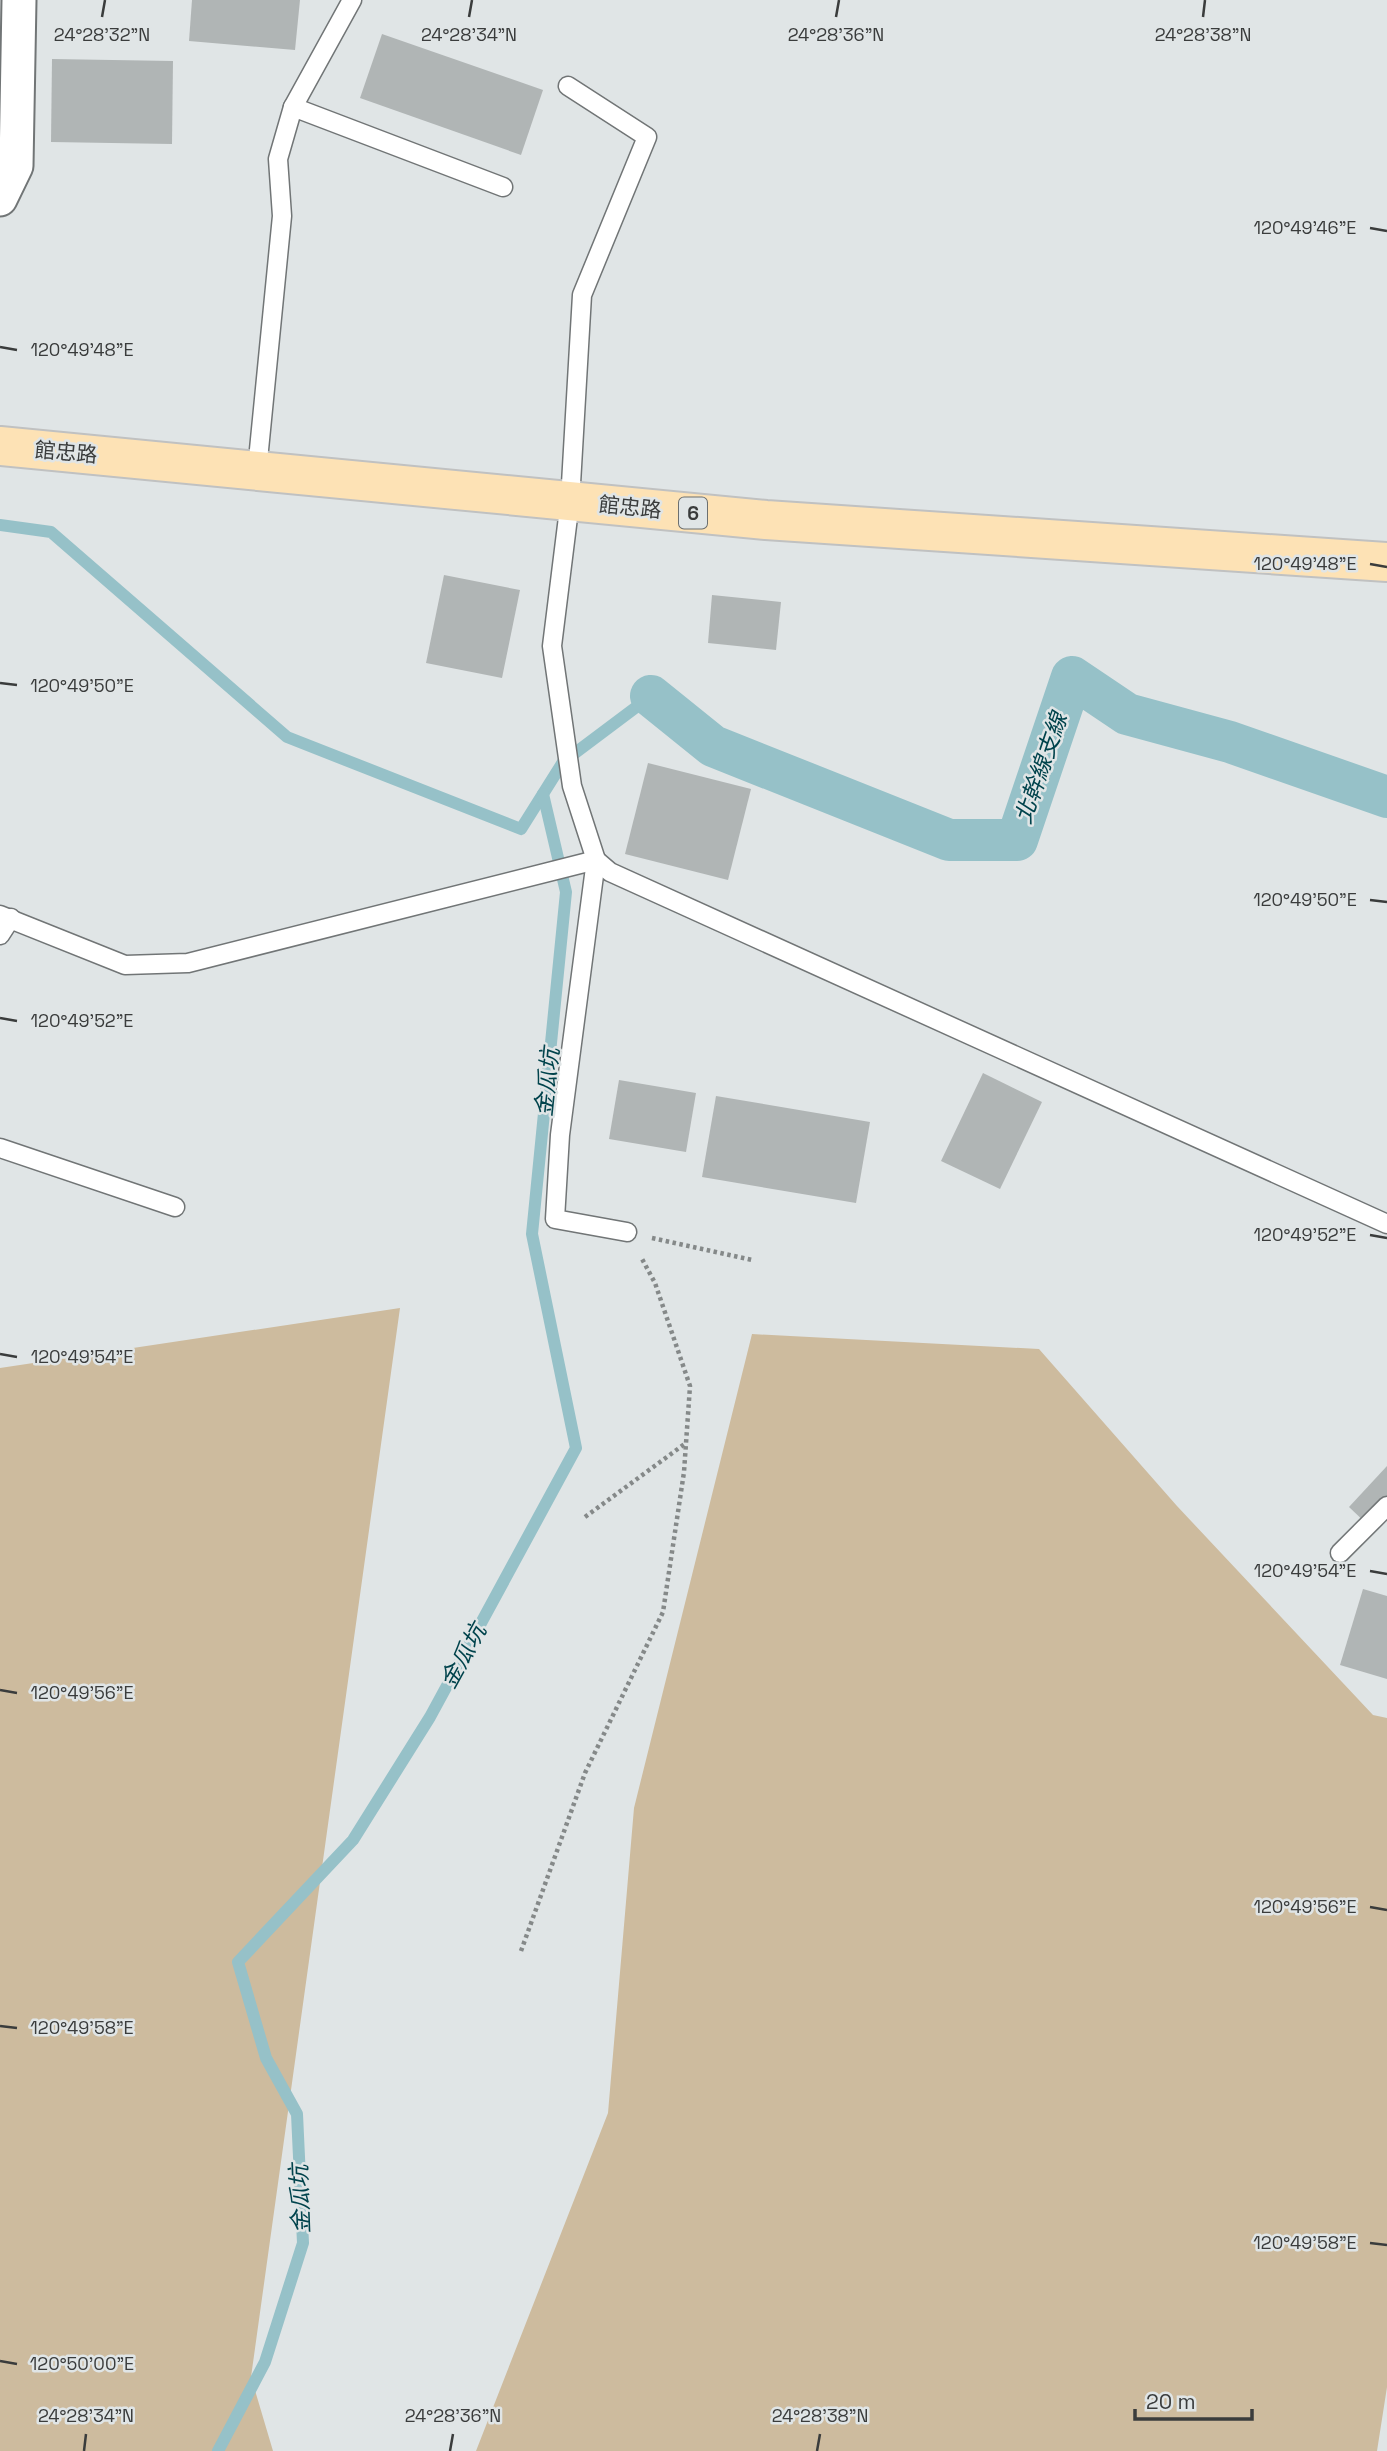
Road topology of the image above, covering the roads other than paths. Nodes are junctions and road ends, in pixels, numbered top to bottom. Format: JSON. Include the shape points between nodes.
{"nodes":[{"id":1,"x":19,"y":0,"type":"edge"},
{"id":2,"x":352,"y":0,"type":"edge"},
{"id":3,"x":568,"y":86,"type":"dead end"},
{"id":4,"x":293,"y":107,"type":"junction"},
{"id":5,"x":503,"y":187,"type":"dead end"},
{"id":6,"x":0,"y":199,"type":"edge"},
{"id":7,"x":0,"y":446,"type":"edge"},
{"id":8,"x":257,"y":470,"type":"junction"},
{"id":9,"x":570,"y":501,"type":"junction"},
{"id":10,"x":1387,"y":562,"type":"edge"},
{"id":11,"x":596,"y":860,"type":"junction"},
{"id":12,"x":5,"y":917,"type":"edge"},
{"id":13,"x":0,"y":935,"type":"edge"},
{"id":14,"x":0,"y":1148,"type":"edge"},
{"id":15,"x":175,"y":1207,"type":"dead end"},
{"id":16,"x":1387,"y":1224,"type":"edge"},
{"id":17,"x":627,"y":1233,"type":"road end"},
{"id":18,"x":1387,"y":1506,"type":"edge"},
{"id":19,"x":1340,"y":1553,"type":"dead end"}],
"edges":[{"from":1,"to":6,"type":"street","via":[[16,166]]},
{"from":2,"to":4,"type":"lane"},
{"from":3,"to":9,"type":"lane","via":[[648,137],[582,295]]},
{"from":4,"to":5,"type":"lane"},
{"from":4,"to":8,"type":"lane","via":[[278,159],[282,216]]},
{"from":7,"to":8,"type":"main road","name":"館忠路","number":"6"},
{"from":8,"to":9,"type":"main road","name":"館忠路","number":"6"},
{"from":9,"to":10,"type":"main road","name":"館忠路","number":"6","via":[[779,521]]},
{"from":9,"to":11,"type":"lane","via":[[552,646],[572,786]]},
{"from":11,"to":12,"type":"lane","via":[[188,963],[125,965]]},
{"from":11,"to":16,"type":"lane","via":[[610,872]]},
{"from":11,"to":17,"type":"lane","via":[[560,1135],[555,1219]]},
{"from":12,"to":13,"type":"lane"},
{"from":14,"to":15,"type":"lane"},
{"from":18,"to":19,"type":"lane"}]}
